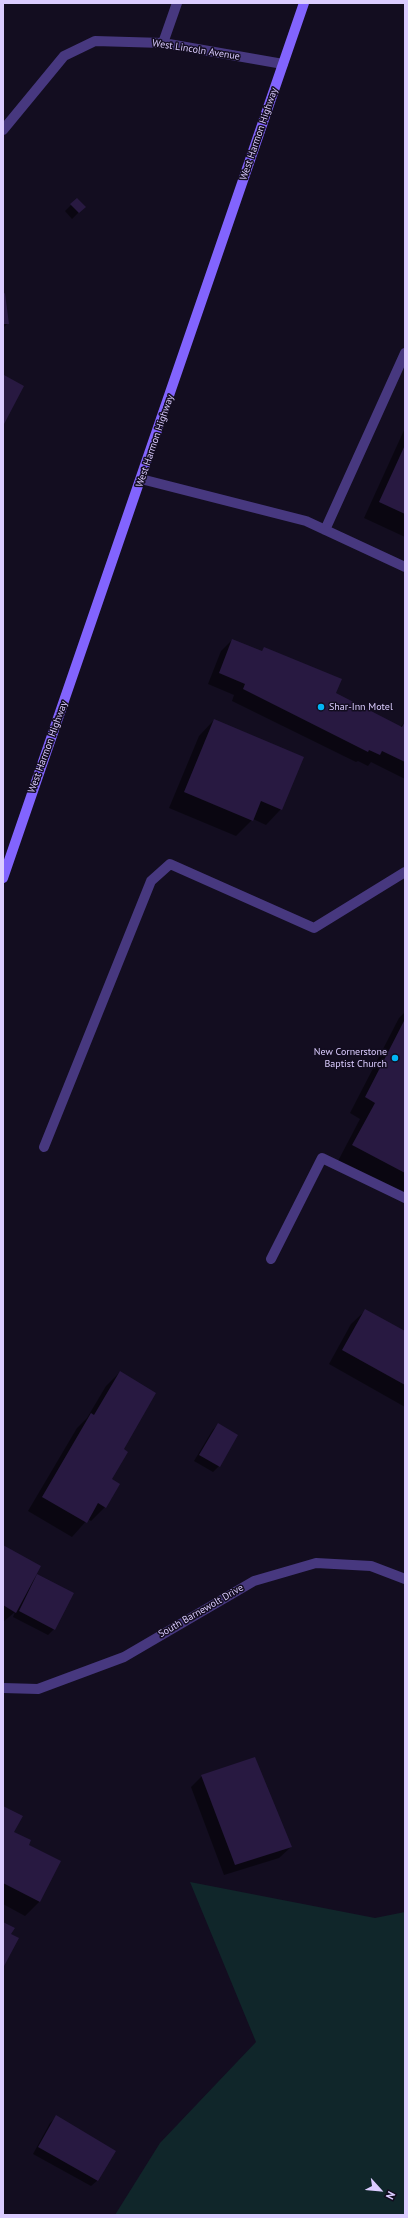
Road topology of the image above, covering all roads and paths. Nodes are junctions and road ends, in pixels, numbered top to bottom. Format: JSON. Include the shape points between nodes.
{"nodes":[{"id":1,"x":177,"y":3,"type":"edge"},
{"id":2,"x":304,"y":3,"type":"edge"},
{"id":3,"x":163,"y":43,"type":"junction"},
{"id":4,"x":283,"y":64,"type":"junction"},
{"id":5,"x":3,"y":130,"type":"edge"},
{"id":6,"x":405,"y":353,"type":"edge"},
{"id":7,"x":141,"y":479,"type":"junction"},
{"id":8,"x":325,"y":530,"type":"junction"},
{"id":9,"x":405,"y":567,"type":"edge"},
{"id":10,"x":405,"y":872,"type":"edge"},
{"id":11,"x":3,"y":878,"type":"edge"},
{"id":12,"x":44,"y":1147,"type":"dead end"},
{"id":13,"x":405,"y":1198,"type":"edge"},
{"id":14,"x":271,"y":1259,"type":"dead end"},
{"id":15,"x":405,"y":1579,"type":"edge"},
{"id":16,"x":3,"y":1688,"type":"edge"}],
"edges":[{"from":1,"to":3,"type":"street"},
{"from":2,"to":4,"type":"main road","name":"West Harmon Highway"},
{"from":3,"to":4,"type":"street","name":"West Lincoln Avenue"},
{"from":3,"to":5,"type":"street","name":"West Lincoln Avenue","via":[[95,41],[64,56]]},
{"from":4,"to":7,"type":"main road","name":"West Harmon Highway"},
{"from":6,"to":8,"type":"street"},
{"from":7,"to":8,"type":"street","via":[[306,521]]},
{"from":7,"to":11,"type":"main road","name":"West Harmon Highway"},
{"from":8,"to":9,"type":"street"},
{"from":10,"to":12,"type":"street","via":[[314,928],[170,864],[151,881]]},
{"from":13,"to":14,"type":"street","via":[[322,1158]]},
{"from":15,"to":16,"type":"street","name":"South Barnewolt Drive","via":[[371,1566],[316,1563],[254,1581],[124,1657],[38,1689]]}]}
